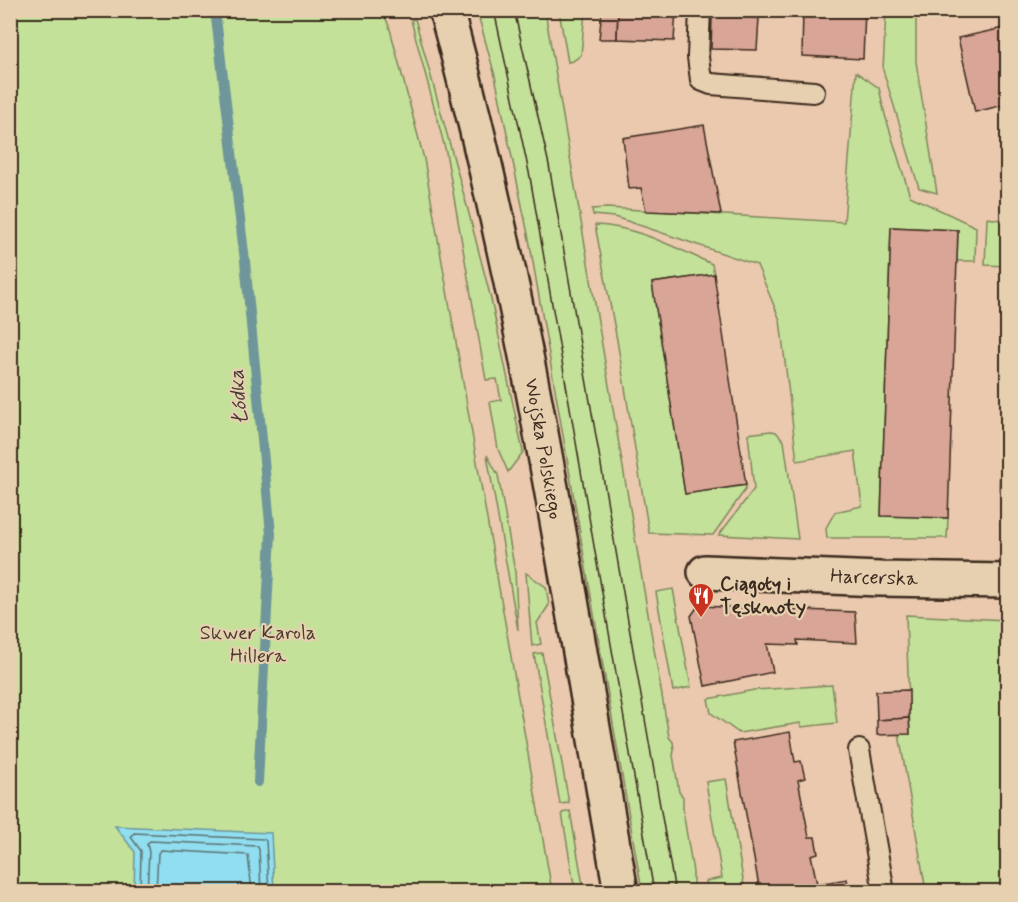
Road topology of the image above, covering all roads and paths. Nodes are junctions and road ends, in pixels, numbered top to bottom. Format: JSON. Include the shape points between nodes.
{"nodes":[{"id":1,"x":446,"y":10,"type":"edge"},
{"id":2,"x":700,"y":10,"type":"edge"},
{"id":3,"x":814,"y":92,"type":"dead end"},
{"id":4,"x":705,"y":572,"type":"dead end"},
{"id":5,"x":1008,"y":581,"type":"edge"},
{"id":6,"x":859,"y":750,"type":"dead end"},
{"id":7,"x":621,"y":891,"type":"edge"},
{"id":8,"x":884,"y":891,"type":"edge"}],
"edges":[{"from":1,"to":7,"type":"main road","name":"Wojska Polskiego","via":[[483,150],[536,402]]},
{"from":2,"to":3,"type":"lane","via":[[701,80]]},
{"from":4,"to":5,"type":"main road","name":"Harcerska"},
{"from":6,"to":8,"type":"lane"}]}
